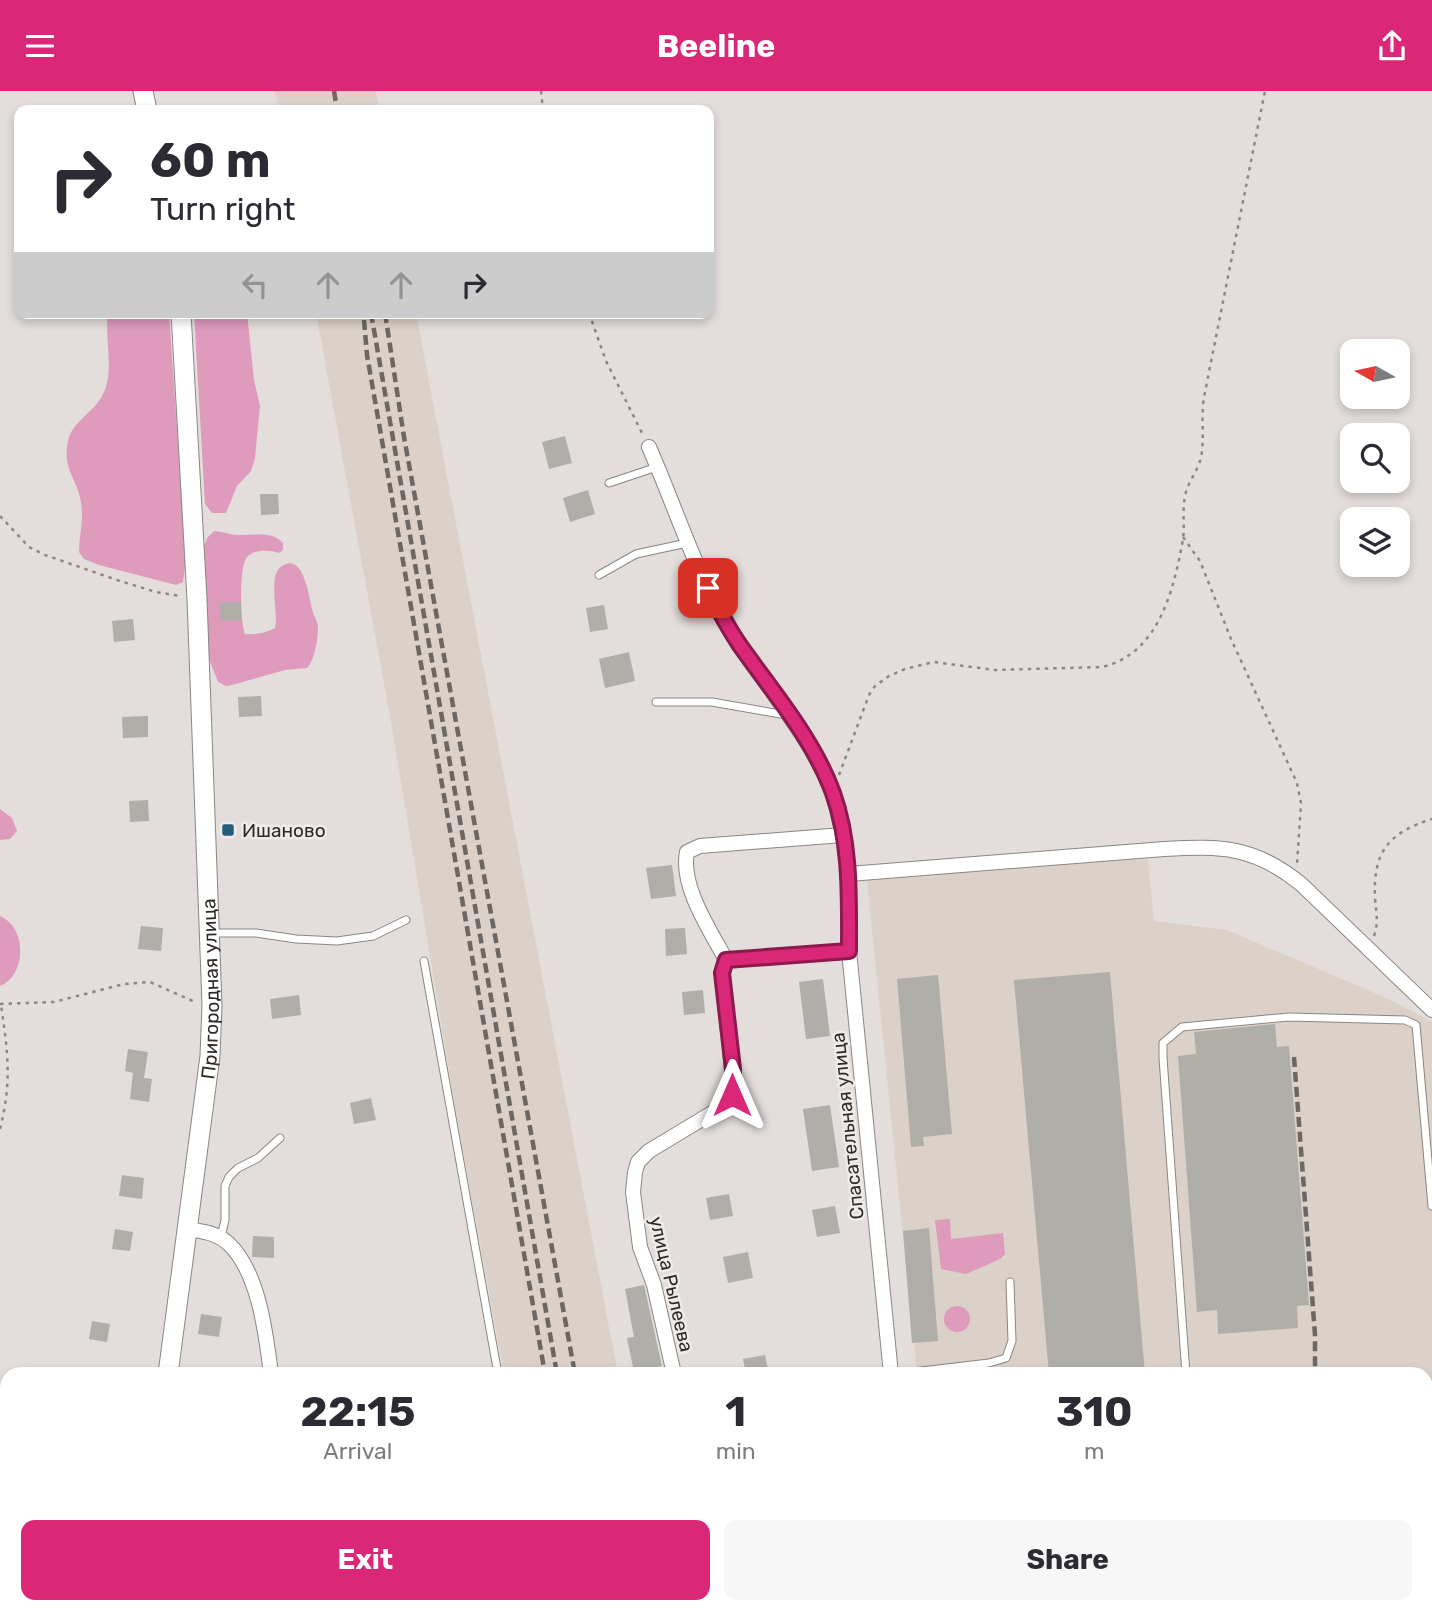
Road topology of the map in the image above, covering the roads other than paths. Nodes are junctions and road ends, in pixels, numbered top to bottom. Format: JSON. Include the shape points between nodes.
{"nodes":[{"id":1,"x":181,"y":319,"type":"edge"},
{"id":2,"x":649,"y":447,"type":"road end"},
{"id":3,"x":657,"y":467,"type":"junction"},
{"id":4,"x":609,"y":483,"type":"dead end"},
{"id":5,"x":688,"y":543,"type":"junction"},
{"id":6,"x":599,"y":575,"type":"dead end"},
{"id":7,"x":656,"y":702,"type":"dead end"},
{"id":8,"x":790,"y":716,"type":"junction"},
{"id":9,"x":843,"y":835,"type":"junction"},
{"id":10,"x":849,"y":874,"type":"junction"},
{"id":11,"x":406,"y":920,"type":"dead end"},
{"id":12,"x":211,"y":933,"type":"junction"},
{"id":13,"x":849,"y":951,"type":"junction"},
{"id":14,"x":726,"y":960,"type":"junction"},
{"id":15,"x":424,"y":961,"type":"dead end"},
{"id":16,"x":1432,"y":1010,"type":"edge"},
{"id":17,"x":280,"y":1138,"type":"dead end"},
{"id":18,"x":1432,"y":1206,"type":"edge"},
{"id":19,"x":188,"y":1229,"type":"junction"},
{"id":20,"x":220,"y":1238,"type":"junction"},
{"id":21,"x":1010,"y":1282,"type":"dead end"},
{"id":22,"x":169,"y":1367,"type":"edge"},
{"id":23,"x":270,"y":1367,"type":"edge"},
{"id":24,"x":497,"y":1367,"type":"edge"},
{"id":25,"x":672,"y":1367,"type":"edge"},
{"id":26,"x":892,"y":1367,"type":"edge"},
{"id":27,"x":954,"y":1367,"type":"edge"},
{"id":28,"x":1185,"y":1367,"type":"edge"}],
"edges":[{"from":1,"to":12,"type":"main road","name":"Пригородная улица"},
{"from":2,"to":3,"type":"street"},
{"from":3,"to":4,"type":"lane"},
{"from":3,"to":5,"type":"street"},
{"from":5,"to":6,"type":"lane","via":[[636,554]]},
{"from":5,"to":8,"type":"street","via":[[723,618]]},
{"from":7,"to":8,"type":"lane","via":[[712,702]]},
{"from":8,"to":9,"type":"street","via":[[832,790]]},
{"from":9,"to":10,"type":"street","name":"Спасательная улица"},
{"from":9,"to":14,"type":"street","via":[[700,846],[687,852],[685,862],[694,895]]},
{"from":10,"to":13,"type":"street","name":"Спасательная улица"},
{"from":10,"to":16,"type":"street","via":[[1200,847],[1226,849],[1280,867]]},
{"from":11,"to":12,"type":"lane","via":[[373,936],[337,941]]},
{"from":12,"to":19,"type":"main road","name":"Пригородная улица","via":[[210,1056]]},
{"from":13,"to":14,"type":"street"},
{"from":13,"to":26,"type":"street","name":"Спасательная улица"},
{"from":14,"to":25,"type":"street","name":"улица Рылеева","via":[[722,973],[732,1095],[722,1107],[649,1151],[638,1162],[634,1179],[640,1247],[654,1285]]},
{"from":15,"to":24,"type":"lane"},
{"from":17,"to":20,"type":"lane","via":[[229,1177]]},
{"from":18,"to":28,"type":"lane","via":[[1416,1025],[1405,1020],[1289,1017],[1182,1027],[1163,1043],[1163,1059]]},
{"from":19,"to":20,"type":"street"},
{"from":19,"to":22,"type":"main road","name":"Пригородная улица"},
{"from":20,"to":23,"type":"street","via":[[238,1256],[256,1293]]},
{"from":21,"to":27,"type":"lane","via":[[1012,1341],[1006,1358]]}]}
